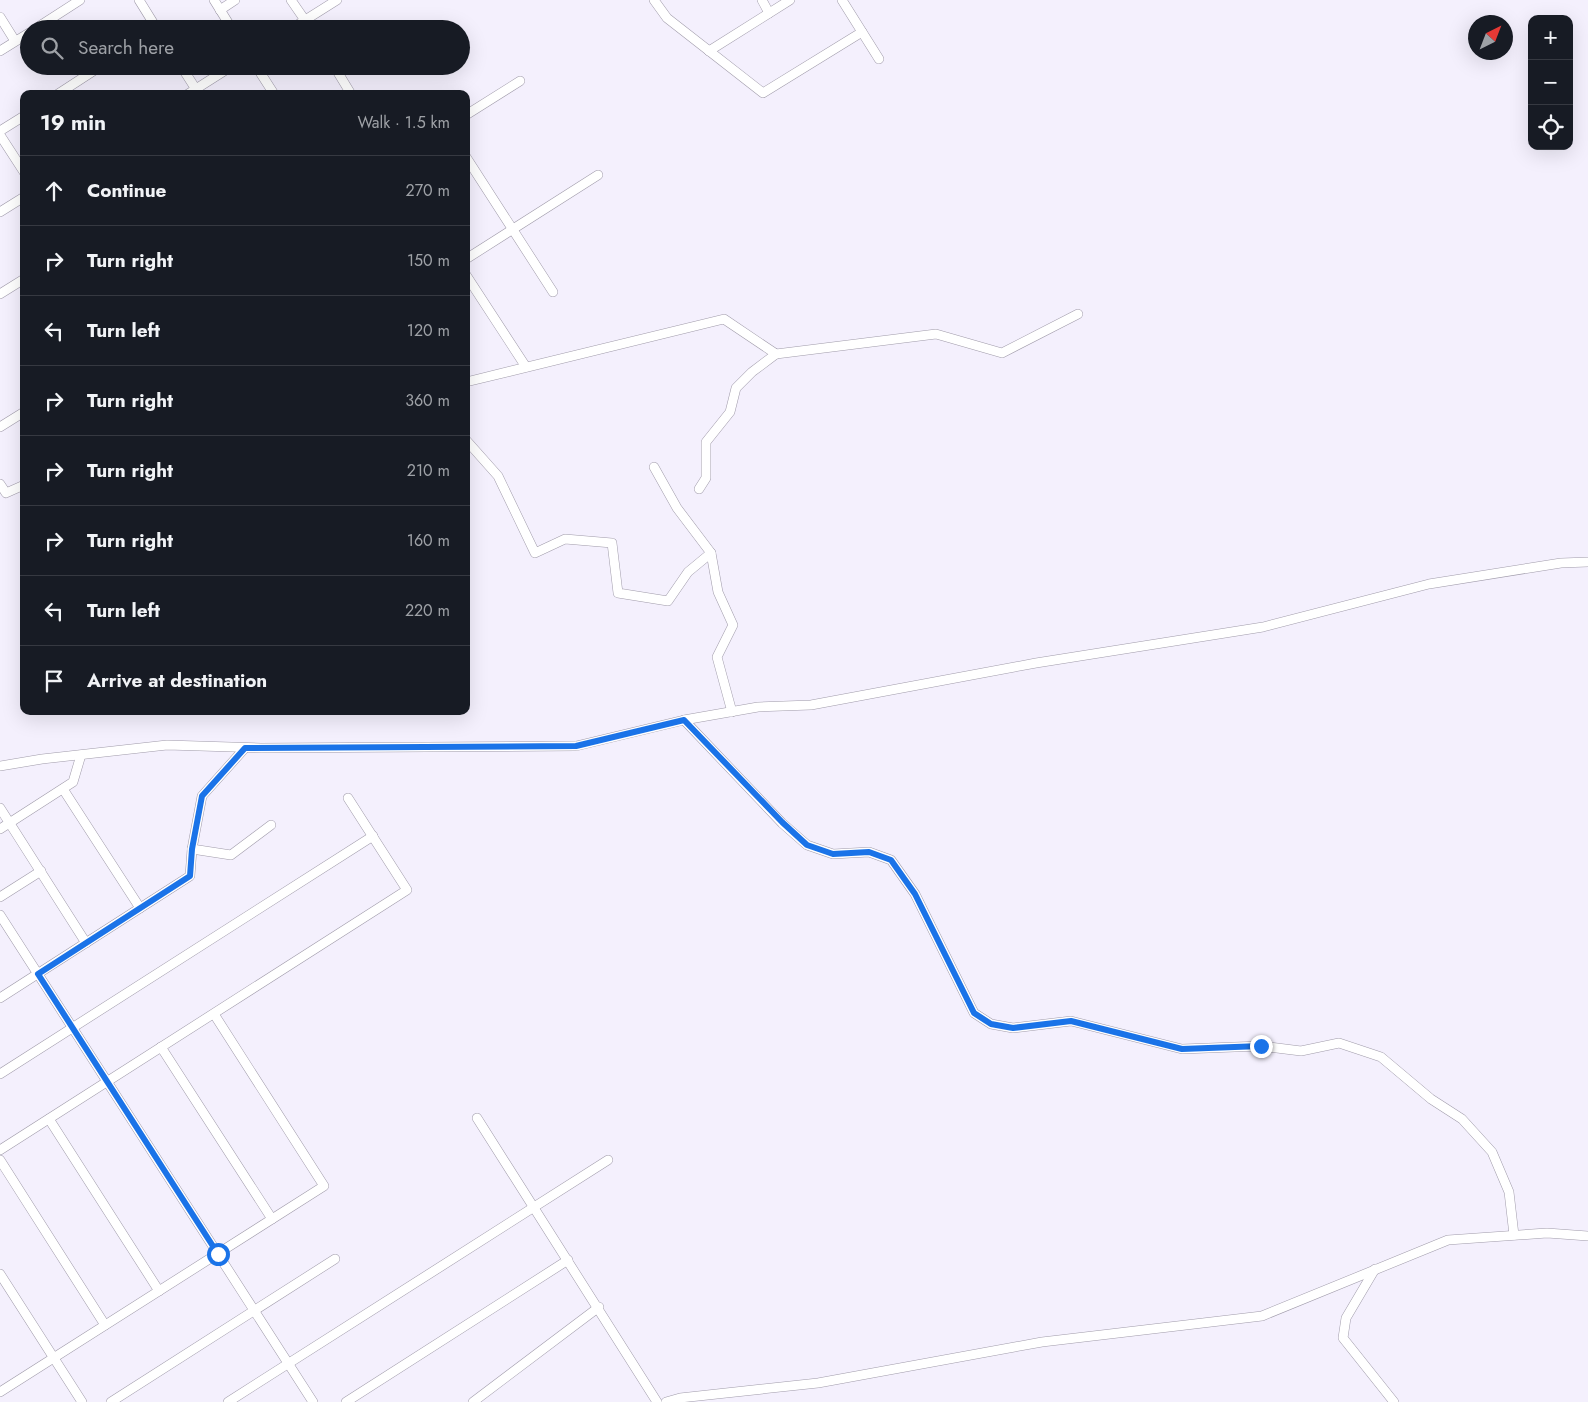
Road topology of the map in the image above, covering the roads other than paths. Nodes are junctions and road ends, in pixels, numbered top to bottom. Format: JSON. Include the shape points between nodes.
{"nodes":[{"id":1,"x":80,"y":0,"type":"edge"},
{"id":2,"x":139,"y":0,"type":"edge"},
{"id":3,"x":214,"y":0,"type":"edge"},
{"id":4,"x":235,"y":0,"type":"edge"},
{"id":5,"x":291,"y":0,"type":"edge"},
{"id":6,"x":337,"y":0,"type":"edge"},
{"id":7,"x":762,"y":0,"type":"edge"},
{"id":8,"x":790,"y":0,"type":"edge"},
{"id":9,"x":842,"y":0,"type":"edge"},
{"id":10,"x":659,"y":1,"type":"edge"},
{"id":11,"x":220,"y":10,"type":"junction"},
{"id":12,"x":770,"y":13,"type":"junction"},
{"id":13,"x":0,"y":18,"type":"edge"},
{"id":14,"x":49,"y":20,"type":"edge"},
{"id":15,"x":151,"y":20,"type":"edge"},
{"id":16,"x":226,"y":20,"type":"edge"},
{"id":17,"x":305,"y":20,"type":"joint"},
{"id":18,"x":862,"y":32,"type":"junction"},
{"id":19,"x":20,"y":38,"type":"edge"},
{"id":20,"x":15,"y":41,"type":"junction"},
{"id":21,"x":0,"y":51,"type":"edge"},
{"id":22,"x":709,"y":51,"type":"junction"},
{"id":23,"x":879,"y":59,"type":"dead end"},
{"id":24,"x":87,"y":75,"type":"edge"},
{"id":25,"x":186,"y":75,"type":"edge"},
{"id":26,"x":219,"y":75,"type":"edge"},
{"id":27,"x":262,"y":75,"type":"edge"},
{"id":28,"x":339,"y":75,"type":"edge"},
{"id":29,"x":520,"y":81,"type":"dead end"},
{"id":30,"x":64,"y":90,"type":"edge"},
{"id":31,"x":193,"y":90,"type":"edge"},
{"id":32,"x":197,"y":90,"type":"edge"},
{"id":33,"x":271,"y":90,"type":"edge"},
{"id":34,"x":349,"y":90,"type":"edge"},
{"id":35,"x":470,"y":112,"type":"edge"},
{"id":36,"x":20,"y":118,"type":"edge"},
{"id":37,"x":0,"y":131,"type":"edge"},
{"id":38,"x":0,"y":135,"type":"edge"},
{"id":39,"x":470,"y":163,"type":"edge"},
{"id":40,"x":20,"y":166,"type":"edge"},
{"id":41,"x":598,"y":175,"type":"dead end"},
{"id":42,"x":20,"y":200,"type":"edge"},
{"id":43,"x":0,"y":212,"type":"edge"},
{"id":44,"x":513,"y":230,"type":"junction"},
{"id":45,"x":470,"y":257,"type":"edge"},
{"id":46,"x":470,"y":281,"type":"edge"},
{"id":47,"x":20,"y":282,"type":"edge"},
{"id":48,"x":553,"y":292,"type":"dead end"},
{"id":49,"x":0,"y":294,"type":"edge"},
{"id":50,"x":1078,"y":314,"type":"dead end"},
{"id":51,"x":776,"y":354,"type":"junction"},
{"id":52,"x":526,"y":367,"type":"junction"},
{"id":53,"x":470,"y":381,"type":"edge"},
{"id":54,"x":20,"y":414,"type":"edge"},
{"id":55,"x":0,"y":427,"type":"edge"},
{"id":56,"x":470,"y":444,"type":"edge"},
{"id":57,"x":654,"y":467,"type":"dead end"},
{"id":58,"x":0,"y":484,"type":"edge"},
{"id":59,"x":20,"y":487,"type":"edge"},
{"id":60,"x":700,"y":489,"type":"dead end"},
{"id":61,"x":711,"y":553,"type":"junction"},
{"id":62,"x":1588,"y":562,"type":"edge"},
{"id":63,"x":732,"y":712,"type":"junction"},
{"id":64,"x":684,"y":720,"type":"junction"},
{"id":65,"x":245,"y":748,"type":"junction"},
{"id":66,"x":81,"y":755,"type":"junction"},
{"id":67,"x":0,"y":766,"type":"edge"},
{"id":68,"x":63,"y":788,"type":"junction"},
{"id":69,"x":348,"y":798,"type":"dead end"},
{"id":70,"x":0,"y":808,"type":"edge"},
{"id":71,"x":9,"y":823,"type":"junction"},
{"id":72,"x":272,"y":826,"type":"dead end"},
{"id":73,"x":0,"y":829,"type":"edge"},
{"id":74,"x":373,"y":836,"type":"junction"},
{"id":75,"x":192,"y":849,"type":"junction"},
{"id":76,"x":41,"y":871,"type":"junction"},
{"id":77,"x":0,"y":897,"type":"edge"},
{"id":78,"x":140,"y":908,"type":"junction"},
{"id":79,"x":0,"y":915,"type":"edge"},
{"id":80,"x":86,"y":942,"type":"junction"},
{"id":81,"x":38,"y":974,"type":"junction"},
{"id":82,"x":0,"y":998,"type":"edge"},
{"id":83,"x":214,"y":1014,"type":"junction"},
{"id":84,"x":72,"y":1028,"type":"junction"},
{"id":85,"x":161,"y":1047,"type":"junction"},
{"id":86,"x":0,"y":1074,"type":"edge"},
{"id":87,"x":107,"y":1082,"type":"junction"},
{"id":88,"x":477,"y":1118,"type":"dead end"},
{"id":89,"x":49,"y":1119,"type":"junction"},
{"id":90,"x":0,"y":1150,"type":"edge"},
{"id":91,"x":0,"y":1160,"type":"edge"},
{"id":92,"x":608,"y":1160,"type":"dead end"},
{"id":93,"x":534,"y":1207,"type":"junction"},
{"id":94,"x":272,"y":1219,"type":"junction"},
{"id":95,"x":1514,"y":1236,"type":"junction"},
{"id":96,"x":1586,"y":1237,"type":"edge"},
{"id":97,"x":218,"y":1254,"type":"junction"},
{"id":98,"x":335,"y":1259,"type":"dead end"},
{"id":99,"x":568,"y":1260,"type":"junction"},
{"id":100,"x":1375,"y":1269,"type":"junction"},
{"id":101,"x":0,"y":1274,"type":"edge"},
{"id":102,"x":159,"y":1291,"type":"junction"},
{"id":103,"x":598,"y":1307,"type":"junction"},
{"id":104,"x":254,"y":1310,"type":"junction"},
{"id":105,"x":106,"y":1325,"type":"junction"},
{"id":106,"x":54,"y":1358,"type":"junction"},
{"id":107,"x":288,"y":1364,"type":"junction"},
{"id":108,"x":0,"y":1392,"type":"edge"},
{"id":109,"x":82,"y":1402,"type":"edge"},
{"id":110,"x":111,"y":1402,"type":"edge"},
{"id":111,"x":228,"y":1402,"type":"edge"},
{"id":112,"x":313,"y":1402,"type":"edge"},
{"id":113,"x":346,"y":1402,"type":"edge"},
{"id":114,"x":472,"y":1402,"type":"edge"},
{"id":115,"x":658,"y":1402,"type":"edge"},
{"id":116,"x":666,"y":1402,"type":"edge"},
{"id":117,"x":1394,"y":1402,"type":"edge"}],
"edges":[{"from":1,"to":14,"type":"street"},
{"from":2,"to":15,"type":"street"},
{"from":3,"to":11,"type":"street"},
{"from":4,"to":11,"type":"street"},
{"from":5,"to":17,"type":"street"},
{"from":6,"to":17,"type":"street"},
{"from":7,"to":12,"type":"street"},
{"from":8,"to":12,"type":"street"},
{"from":9,"to":18,"type":"street"},
{"from":10,"to":22,"type":"street","via":[[667,18]]},
{"from":11,"to":16,"type":"street"},
{"from":12,"to":22,"type":"street"},
{"from":13,"to":20,"type":"street"},
{"from":18,"to":22,"type":"street","via":[[763,93]]},
{"from":18,"to":23,"type":"street"},
{"from":19,"to":20,"type":"street"},
{"from":20,"to":21,"type":"street"},
{"from":24,"to":30,"type":"street"},
{"from":25,"to":31,"type":"street"},
{"from":26,"to":32,"type":"street"},
{"from":27,"to":33,"type":"street"},
{"from":28,"to":34,"type":"street"},
{"from":29,"to":35,"type":"street"},
{"from":36,"to":37,"type":"street"},
{"from":38,"to":40,"type":"street"},
{"from":39,"to":44,"type":"street"},
{"from":41,"to":44,"type":"street"},
{"from":42,"to":43,"type":"street"},
{"from":44,"to":45,"type":"street"},
{"from":44,"to":48,"type":"street"},
{"from":46,"to":52,"type":"street"},
{"from":47,"to":49,"type":"street"},
{"from":50,"to":51,"type":"street","via":[[1002,353],[936,334]]},
{"from":51,"to":52,"type":"street","via":[[724,319]]},
{"from":51,"to":60,"type":"street","via":[[736,388],[730,412],[706,442],[706,478]]},
{"from":52,"to":53,"type":"street"},
{"from":54,"to":55,"type":"street"},
{"from":56,"to":61,"type":"street","via":[[498,476],[535,553],[565,539],[612,543],[618,593],[668,601],[688,572]]},
{"from":57,"to":61,"type":"street","via":[[677,508]]},
{"from":58,"to":59,"type":"street","via":[[6,493]]},
{"from":61,"to":63,"type":"street","via":[[718,592],[734,625],[717,657]]},
{"from":62,"to":63,"type":"street","via":[[1561,563],[1429,584],[1263,628],[1036,663],[811,705],[758,707]]},
{"from":63,"to":64,"type":"street"},
{"from":64,"to":65,"type":"street","via":[[576,746]]},
{"from":64,"to":95,"type":"street","via":[[807,845],[833,854],[869,852],[891,860],[915,894],[974,1013],[991,1024],[1013,1028],[1071,1021],[1182,1049],[1261,1046],[1301,1051],[1339,1043],[1381,1057],[1431,1099],[1462,1119],[1492,1152],[1509,1192]]},
{"from":65,"to":66,"type":"street","via":[[167,745]]},
{"from":65,"to":75,"type":"street","via":[[202,796]]},
{"from":66,"to":67,"type":"street"},
{"from":66,"to":68,"type":"street","via":[[73,782]]},
{"from":68,"to":71,"type":"street"},
{"from":68,"to":78,"type":"street"},
{"from":69,"to":74,"type":"street"},
{"from":70,"to":71,"type":"street"},
{"from":71,"to":73,"type":"street"},
{"from":71,"to":76,"type":"street"},
{"from":72,"to":75,"type":"street","via":[[230,855]]},
{"from":74,"to":83,"type":"street","via":[[407,890]]},
{"from":74,"to":84,"type":"street"},
{"from":75,"to":78,"type":"street","via":[[190,876]]},
{"from":76,"to":77,"type":"street"},
{"from":76,"to":80,"type":"street"},
{"from":78,"to":80,"type":"street"},
{"from":79,"to":81,"type":"street"},
{"from":80,"to":81,"type":"street"},
{"from":81,"to":82,"type":"street"},
{"from":81,"to":84,"type":"street"},
{"from":83,"to":85,"type":"street"},
{"from":83,"to":94,"type":"street","via":[[324,1186]]},
{"from":84,"to":86,"type":"street"},
{"from":84,"to":87,"type":"street"},
{"from":85,"to":87,"type":"street"},
{"from":85,"to":94,"type":"street"},
{"from":87,"to":89,"type":"street"},
{"from":87,"to":97,"type":"street"},
{"from":88,"to":93,"type":"street"},
{"from":89,"to":90,"type":"street"},
{"from":89,"to":102,"type":"street"},
{"from":91,"to":105,"type":"street"},
{"from":92,"to":93,"type":"street"},
{"from":93,"to":99,"type":"street"},
{"from":93,"to":107,"type":"street"},
{"from":94,"to":97,"type":"street"},
{"from":95,"to":96,"type":"street","via":[[1547,1233]]},
{"from":95,"to":100,"type":"street","via":[[1448,1240]]},
{"from":97,"to":102,"type":"street"},
{"from":97,"to":104,"type":"street"},
{"from":98,"to":104,"type":"street"},
{"from":99,"to":103,"type":"street"},
{"from":99,"to":113,"type":"street"},
{"from":100,"to":116,"type":"street","via":[[1262,1316],[1042,1342],[818,1383]]},
{"from":100,"to":117,"type":"street","via":[[1346,1318],[1342,1338]]},
{"from":101,"to":106,"type":"street"},
{"from":102,"to":105,"type":"street"},
{"from":103,"to":114,"type":"street"},
{"from":103,"to":115,"type":"street"},
{"from":104,"to":107,"type":"street"},
{"from":104,"to":110,"type":"street"},
{"from":105,"to":106,"type":"street"},
{"from":106,"to":108,"type":"street"},
{"from":106,"to":109,"type":"street"},
{"from":107,"to":111,"type":"street"},
{"from":107,"to":112,"type":"street"}]}
